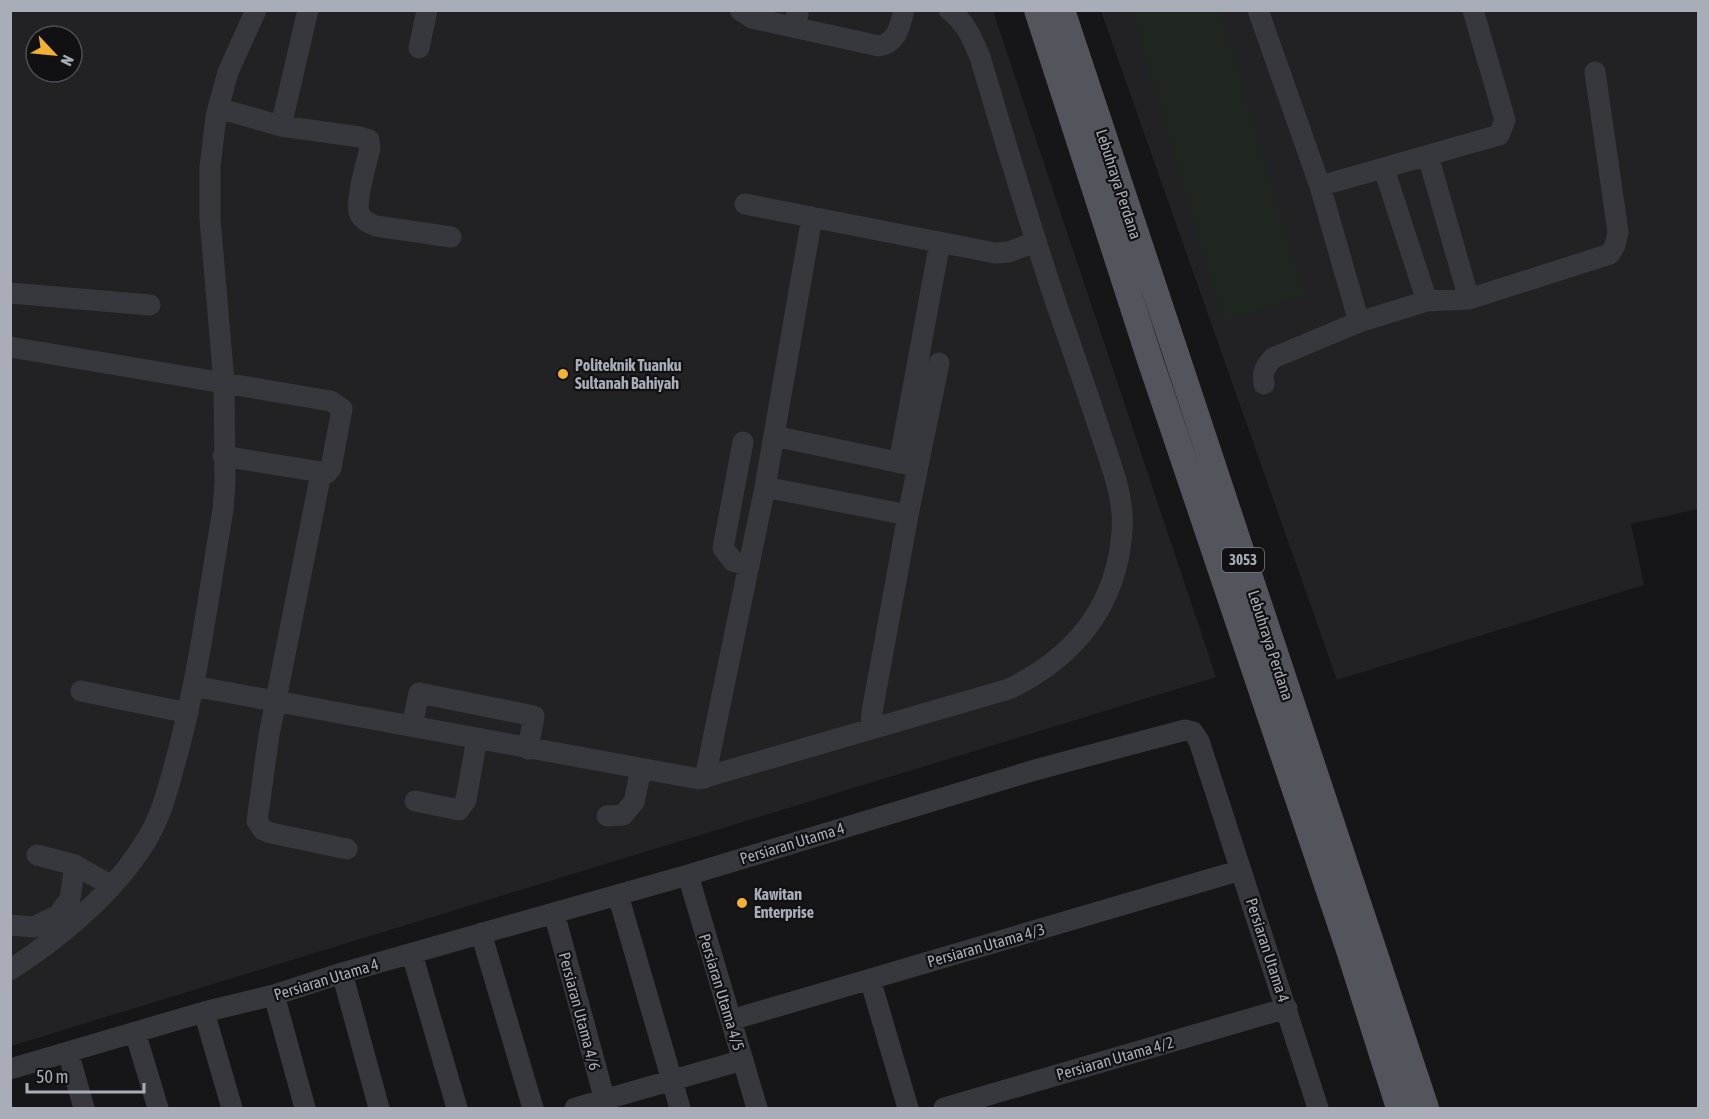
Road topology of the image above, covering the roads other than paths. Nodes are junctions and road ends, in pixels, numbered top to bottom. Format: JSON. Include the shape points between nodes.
{"nodes":[{"id":1,"x":256,"y":10,"type":"edge"},
{"id":2,"x":308,"y":10,"type":"edge"},
{"id":3,"x":427,"y":10,"type":"edge"},
{"id":4,"x":740,"y":10,"type":"edge"},
{"id":5,"x":904,"y":10,"type":"edge"},
{"id":6,"x":949,"y":10,"type":"edge"},
{"id":7,"x":1037,"y":10,"type":"edge"},
{"id":8,"x":1062,"y":10,"type":"edge"},
{"id":9,"x":1258,"y":10,"type":"edge"},
{"id":10,"x":1473,"y":10,"type":"edge"},
{"id":11,"x":795,"y":19,"type":"edge"},
{"id":12,"x":419,"y":48,"type":"dead end"},
{"id":13,"x":1595,"y":72,"type":"dead end"},
{"id":14,"x":218,"y":108,"type":"junction"},
{"id":15,"x":281,"y":126,"type":"junction"},
{"id":16,"x":1428,"y":156,"type":"junction"},
{"id":17,"x":1384,"y":169,"type":"junction"},
{"id":18,"x":1320,"y":186,"type":"junction"},
{"id":19,"x":745,"y":204,"type":"dead end"},
{"id":20,"x":812,"y":217,"type":"junction"},
{"id":21,"x":451,"y":237,"type":"dead end"},
{"id":22,"x":940,"y":242,"type":"junction"},
{"id":23,"x":1035,"y":242,"type":"junction"},
{"id":24,"x":10,"y":293,"type":"edge"},
{"id":25,"x":1469,"y":299,"type":"junction"},
{"id":26,"x":1427,"y":301,"type":"junction"},
{"id":27,"x":150,"y":305,"type":"dead end"},
{"id":28,"x":1359,"y":321,"type":"junction"},
{"id":29,"x":10,"y":347,"type":"edge"},
{"id":30,"x":939,"y":363,"type":"dead end"},
{"id":31,"x":224,"y":382,"type":"junction"},
{"id":32,"x":1264,"y":384,"type":"dead end"},
{"id":33,"x":774,"y":436,"type":"junction"},
{"id":34,"x":743,"y":442,"type":"dead end"},
{"id":35,"x":223,"y":456,"type":"junction"},
{"id":36,"x":909,"y":464,"type":"junction"},
{"id":37,"x":321,"y":473,"type":"junction"},
{"id":38,"x":765,"y":487,"type":"junction"},
{"id":39,"x":909,"y":515,"type":"junction"},
{"id":40,"x":749,"y":566,"type":"junction"},
{"id":41,"x":193,"y":686,"type":"junction"},
{"id":42,"x":81,"y":692,"type":"dead end"},
{"id":43,"x":276,"y":701,"type":"junction"},
{"id":44,"x":188,"y":713,"type":"junction"},
{"id":45,"x":412,"y":726,"type":"junction"},
{"id":46,"x":871,"y":729,"type":"junction"},
{"id":47,"x":477,"y":738,"type":"junction"},
{"id":48,"x":528,"y":749,"type":"junction"},
{"id":49,"x":641,"y":769,"type":"junction"},
{"id":50,"x":705,"y":778,"type":"junction"},
{"id":51,"x":415,"y":801,"type":"dead end"},
{"id":52,"x":607,"y":816,"type":"dead end"},
{"id":53,"x":347,"y":849,"type":"dead end"},
{"id":54,"x":37,"y":855,"type":"dead end"},
{"id":55,"x":75,"y":865,"type":"junction"},
{"id":56,"x":1241,"y":870,"type":"junction"},
{"id":57,"x":688,"y":875,"type":"junction"},
{"id":58,"x":111,"y":885,"type":"junction"},
{"id":59,"x":618,"y":895,"type":"junction"},
{"id":60,"x":554,"y":914,"type":"junction"},
{"id":61,"x":10,"y":925,"type":"edge"},
{"id":62,"x":482,"y":933,"type":"junction"},
{"id":63,"x":412,"y":954,"type":"junction"},
{"id":64,"x":10,"y":970,"type":"edge"},
{"id":65,"x":342,"y":973,"type":"junction"},
{"id":66,"x":870,"y":979,"type":"junction"},
{"id":67,"x":274,"y":995,"type":"junction"},
{"id":68,"x":1287,"y":1008,"type":"junction"},
{"id":69,"x":204,"y":1012,"type":"junction"},
{"id":70,"x":730,"y":1020,"type":"junction"},
{"id":71,"x":135,"y":1032,"type":"junction"},
{"id":72,"x":68,"y":1052,"type":"junction"},
{"id":73,"x":743,"y":1060,"type":"junction"},
{"id":74,"x":10,"y":1069,"type":"edge"},
{"id":75,"x":672,"y":1080,"type":"junction"},
{"id":76,"x":605,"y":1104,"type":"edge"},
{"id":77,"x":84,"y":1108,"type":"edge"},
{"id":78,"x":158,"y":1108,"type":"edge"},
{"id":79,"x":232,"y":1108,"type":"edge"},
{"id":80,"x":305,"y":1108,"type":"edge"},
{"id":81,"x":379,"y":1108,"type":"edge"},
{"id":82,"x":457,"y":1108,"type":"edge"},
{"id":83,"x":533,"y":1108,"type":"edge"},
{"id":84,"x":575,"y":1108,"type":"edge"},
{"id":85,"x":680,"y":1108,"type":"edge"},
{"id":86,"x":758,"y":1108,"type":"edge"},
{"id":87,"x":908,"y":1108,"type":"edge"},
{"id":88,"x":944,"y":1108,"type":"edge"},
{"id":89,"x":1318,"y":1108,"type":"edge"},
{"id":90,"x":1399,"y":1108,"type":"edge"},
{"id":91,"x":1426,"y":1108,"type":"edge"}],
"edges":[{"from":1,"to":14,"type":"street","via":[[228,72]]},
{"from":2,"to":15,"type":"street"},
{"from":3,"to":12,"type":"street"},
{"from":4,"to":11,"type":"street","via":[[752,18]]},
{"from":5,"to":11,"type":"street","via":[[895,36],[888,44],[879,46]]},
{"from":6,"to":23,"type":"street","via":[[973,39]]},
{"from":7,"to":90,"type":"main road","name":"Lebuhraya Perdana","number":"3053"},
{"from":8,"to":91,"type":"main road","name":"Lebuhraya Perdana","number":"3053"},
{"from":9,"to":18,"type":"street"},
{"from":10,"to":16,"type":"street","via":[[1506,120],[1504,128],[1498,135]]},
{"from":13,"to":25,"type":"street","via":[[1618,232],[1615,245],[1610,254]]},
{"from":14,"to":15,"type":"street"},
{"from":14,"to":31,"type":"street","via":[[210,166],[210,219]]},
{"from":15,"to":21,"type":"street","via":[[369,140],[358,204],[360,214],[376,226]]},
{"from":16,"to":17,"type":"street"},
{"from":16,"to":25,"type":"street"},
{"from":17,"to":18,"type":"street"},
{"from":17,"to":26,"type":"street"},
{"from":18,"to":28,"type":"street"},
{"from":19,"to":20,"type":"street"},
{"from":20,"to":22,"type":"street"},
{"from":20,"to":33,"type":"street"},
{"from":22,"to":23,"type":"street","via":[[996,253]]},
{"from":22,"to":36,"type":"street"},
{"from":23,"to":46,"type":"street","via":[[1121,504],[1120,556],[1112,585],[1085,632],[1048,666],[1022,682]]},
{"from":24,"to":27,"type":"street"},
{"from":25,"to":26,"type":"street"},
{"from":26,"to":28,"type":"street"},
{"from":28,"to":32,"type":"street","via":[[1273,358],[1266,365]]},
{"from":29,"to":31,"type":"street"},
{"from":30,"to":36,"type":"street"},
{"from":31,"to":35,"type":"street"},
{"from":31,"to":37,"type":"street","via":[[331,401],[342,409],[331,468]]},
{"from":33,"to":36,"type":"street"},
{"from":33,"to":38,"type":"street"},
{"from":34,"to":40,"type":"street","via":[[723,548],[733,561]]},
{"from":35,"to":37,"type":"street"},
{"from":35,"to":41,"type":"street","via":[[223,510]]},
{"from":36,"to":39,"type":"street"},
{"from":37,"to":43,"type":"street"},
{"from":38,"to":39,"type":"street"},
{"from":38,"to":40,"type":"street"},
{"from":39,"to":46,"type":"street"},
{"from":40,"to":50,"type":"street"},
{"from":41,"to":43,"type":"street"},
{"from":41,"to":44,"type":"street"},
{"from":42,"to":44,"type":"street"},
{"from":43,"to":45,"type":"street"},
{"from":43,"to":53,"type":"street","via":[[257,821],[271,833]]},
{"from":44,"to":58,"type":"street","via":[[166,795],[151,833]]},
{"from":45,"to":47,"type":"street"},
{"from":45,"to":48,"type":"street","via":[[419,693],[430,695],[534,716]]},
{"from":46,"to":50,"type":"street"},
{"from":47,"to":48,"type":"street"},
{"from":47,"to":51,"type":"street","via":[[463,806],[459,810]]},
{"from":48,"to":49,"type":"street"},
{"from":49,"to":50,"type":"street"},
{"from":49,"to":52,"type":"street","via":[[634,802],[623,815]]},
{"from":54,"to":55,"type":"street"},
{"from":55,"to":58,"type":"street"},
{"from":55,"to":61,"type":"street","via":[[70,899],[58,915],[34,927]]},
{"from":56,"to":57,"type":"street","name":"Persiaran Utama 4","via":[[1199,741],[1193,732],[1185,730],[1035,770]]},
{"from":56,"to":66,"type":"street","name":"Persiaran Utama 4/3"},
{"from":56,"to":68,"type":"street","name":"Persiaran Utama 4"},
{"from":57,"to":59,"type":"street","name":"Persiaran Utama 4"},
{"from":57,"to":70,"type":"street","name":"Persiaran Utama 4/5"},
{"from":58,"to":64,"type":"street","via":[[72,925]]},
{"from":59,"to":60,"type":"street","name":"Persiaran Utama 4"},
{"from":59,"to":75,"type":"street"},
{"from":60,"to":62,"type":"street","name":"Persiaran Utama 4"},
{"from":60,"to":76,"type":"street","name":"Persiaran Utama 4/6"},
{"from":62,"to":63,"type":"street","name":"Persiaran Utama 4"},
{"from":62,"to":83,"type":"street"},
{"from":63,"to":65,"type":"street","name":"Persiaran Utama 4"},
{"from":63,"to":82,"type":"street"},
{"from":65,"to":67,"type":"street","name":"Persiaran Utama 4"},
{"from":65,"to":81,"type":"street"},
{"from":66,"to":70,"type":"street","name":"Persiaran Utama 4/3"},
{"from":66,"to":87,"type":"street"},
{"from":67,"to":69,"type":"street","name":"Persiaran Utama 4"},
{"from":67,"to":80,"type":"street"},
{"from":68,"to":88,"type":"street","name":"Persiaran Utama 4/2"},
{"from":68,"to":89,"type":"street","name":"Persiaran Utama 4"},
{"from":69,"to":71,"type":"street","name":"Persiaran Utama 4"},
{"from":69,"to":79,"type":"street"},
{"from":70,"to":73,"type":"street","name":"Persiaran Utama 4/5"},
{"from":71,"to":72,"type":"street","name":"Persiaran Utama 4"},
{"from":71,"to":78,"type":"street"},
{"from":72,"to":74,"type":"street","name":"Persiaran Utama 4"},
{"from":72,"to":77,"type":"street"},
{"from":73,"to":75,"type":"street"},
{"from":73,"to":86,"type":"street","name":"Persiaran Utama 4/5"},
{"from":75,"to":76,"type":"street"},
{"from":75,"to":85,"type":"street"},
{"from":76,"to":84,"type":"street"}]}
